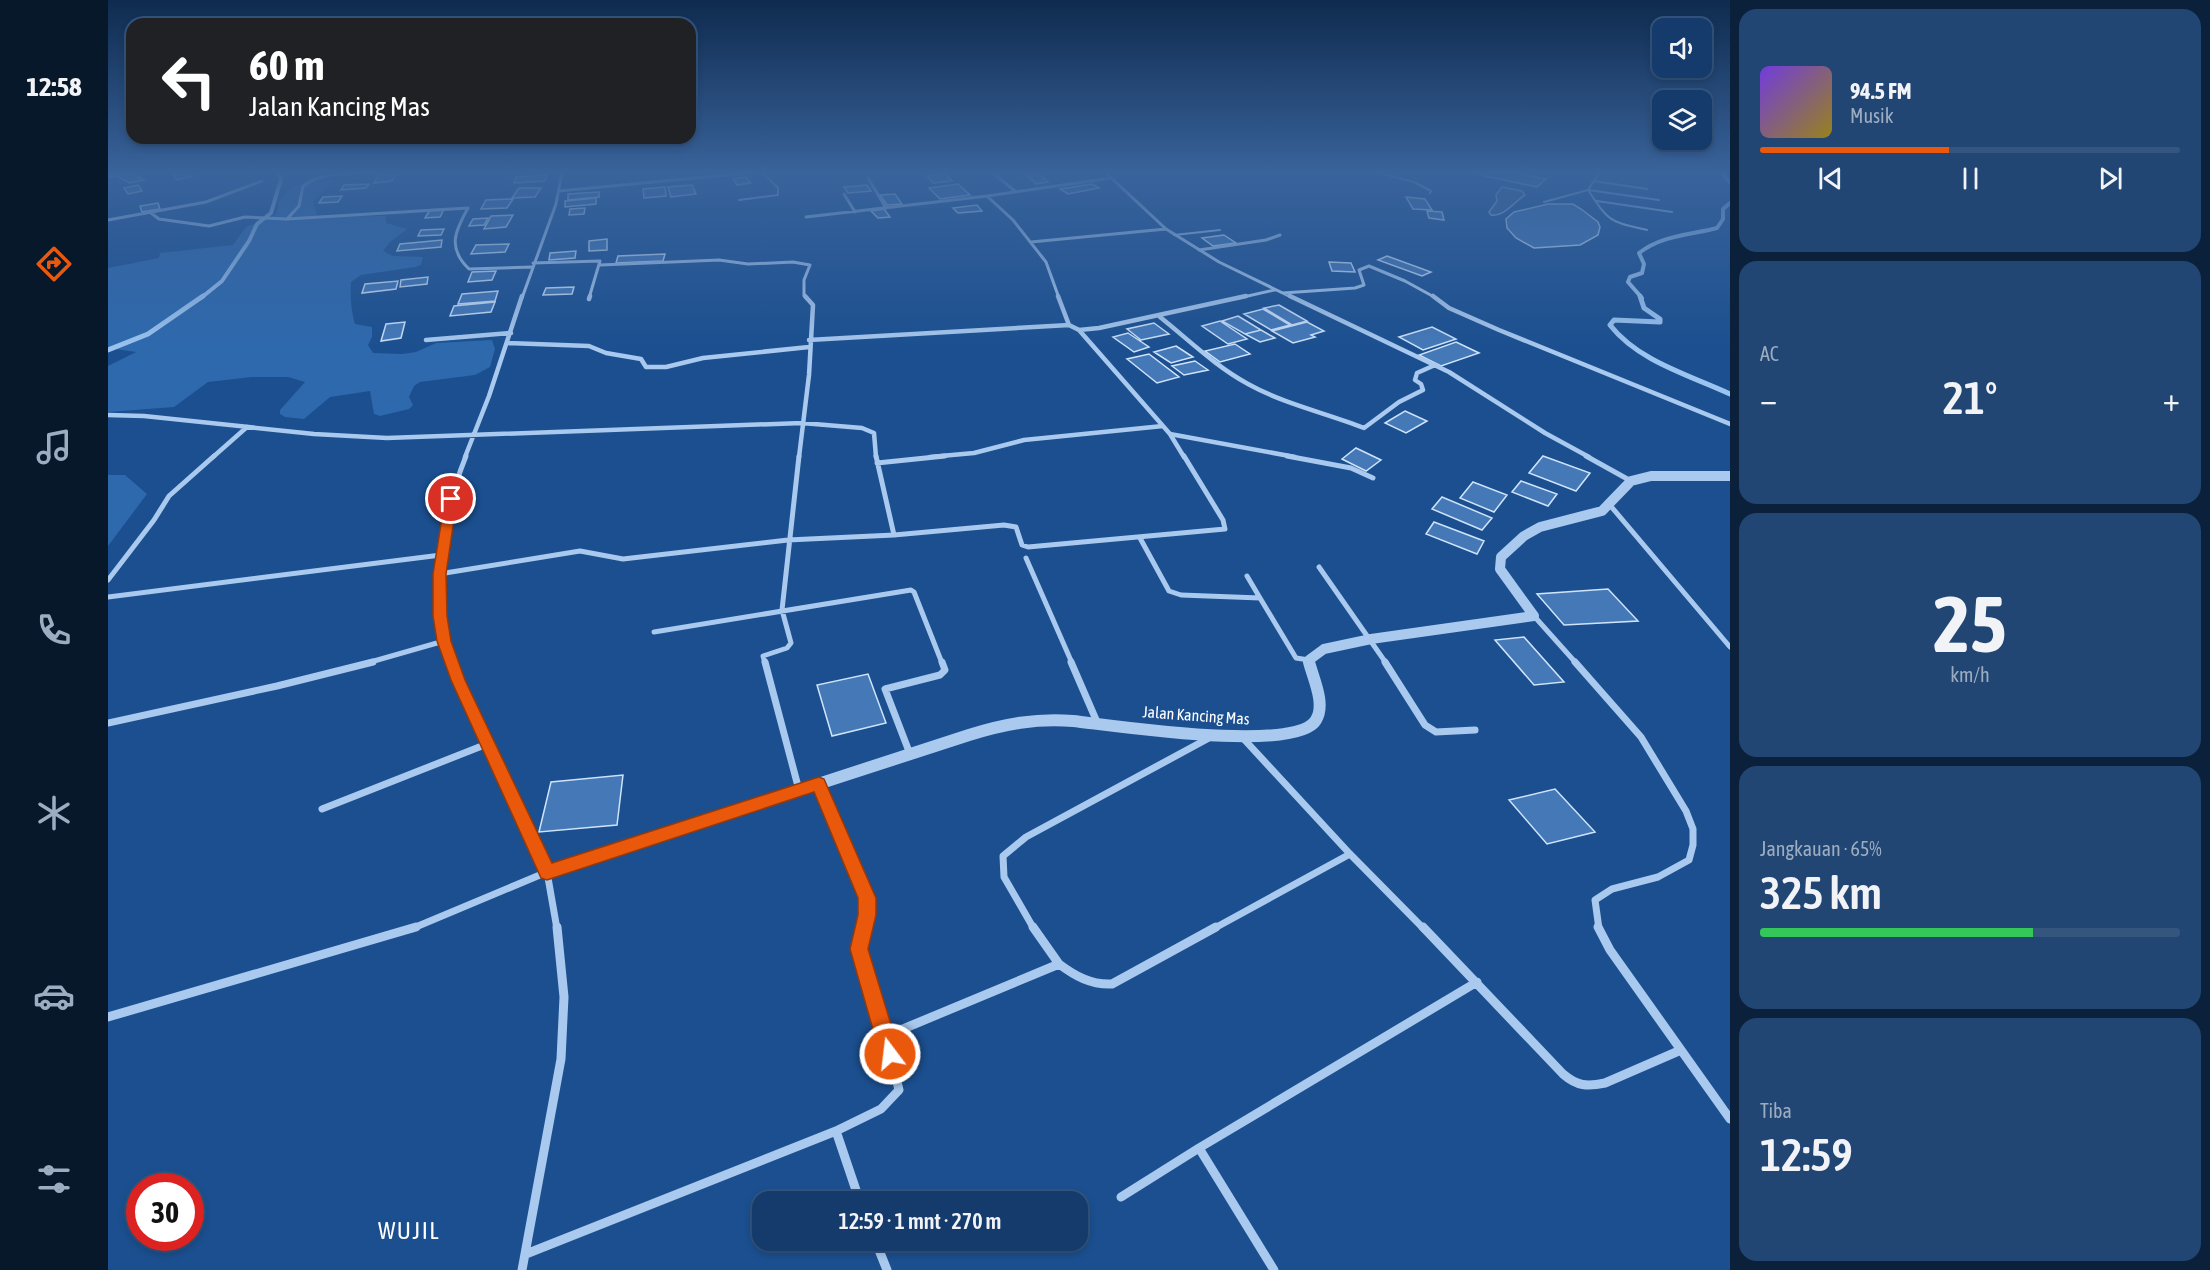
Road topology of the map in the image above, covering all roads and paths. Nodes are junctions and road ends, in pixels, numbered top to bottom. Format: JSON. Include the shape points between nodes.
{"nodes":[{"id":1,"x":457,"y":232,"type":"edge"},
{"id":2,"x":545,"y":232,"type":"edge"},
{"id":3,"x":1023,"y":232,"type":"edge"},
{"id":4,"x":1140,"y":232,"type":"edge"},
{"id":5,"x":1170,"y":232,"type":"edge"},
{"id":6,"x":1199,"y":232,"type":"edge"},
{"id":7,"x":1174,"y":235,"type":"junction"},
{"id":8,"x":1280,"y":235,"type":"dead end"},
{"id":9,"x":1031,"y":242,"type":"junction"},
{"id":10,"x":1198,"y":250,"type":"junction"},
{"id":11,"x":533,"y":265,"type":"junction"},
{"id":12,"x":600,"y":265,"type":"junction"},
{"id":13,"x":1274,"y":290,"type":"junction"},
{"id":14,"x":1279,"y":293,"type":"junction"},
{"id":15,"x":589,"y":299,"type":"dead end"},
{"id":16,"x":1160,"y":317,"type":"junction"},
{"id":17,"x":1069,"y":325,"type":"junction"},
{"id":18,"x":1079,"y":330,"type":"junction"},
{"id":19,"x":511,"y":333,"type":"junction"},
{"id":20,"x":426,"y":339,"type":"dead end"},
{"id":21,"x":809,"y":340,"type":"junction"},
{"id":22,"x":507,"y":343,"type":"junction"},
{"id":23,"x":809,"y":347,"type":"junction"},
{"id":24,"x":1435,"y":365,"type":"junction"},
{"id":25,"x":108,"y":415,"type":"edge"},
{"id":26,"x":802,"y":423,"type":"junction"},
{"id":27,"x":1730,"y":424,"type":"edge"},
{"id":28,"x":1162,"y":426,"type":"junction"},
{"id":29,"x":247,"y":427,"type":"junction"},
{"id":30,"x":1170,"y":434,"type":"junction"},
{"id":31,"x":472,"y":435,"type":"junction"},
{"id":32,"x":877,"y":463,"type":"junction"},
{"id":33,"x":1730,"y":476,"type":"edge"},
{"id":34,"x":1373,"y":478,"type":"dead end"},
{"id":35,"x":1631,"y":481,"type":"junction"},
{"id":36,"x":1610,"y":504,"type":"junction"},
{"id":37,"x":894,"y":535,"type":"junction"},
{"id":38,"x":1140,"y":538,"type":"junction"},
{"id":39,"x":788,"y":540,"type":"junction"},
{"id":40,"x":441,"y":555,"type":"junction"},
{"id":41,"x":1026,"y":558,"type":"dead end"},
{"id":42,"x":1319,"y":567,"type":"dead end"},
{"id":43,"x":439,"y":574,"type":"junction"},
{"id":44,"x":1247,"y":576,"type":"dead end"},
{"id":45,"x":108,"y":580,"type":"edge"},
{"id":46,"x":108,"y":597,"type":"edge"},
{"id":47,"x":1260,"y":598,"type":"junction"},
{"id":48,"x":782,"y":610,"type":"junction"},
{"id":49,"x":1534,"y":616,"type":"junction"},
{"id":50,"x":654,"y":632,"type":"dead end"},
{"id":51,"x":1371,"y":639,"type":"junction"},
{"id":52,"x":444,"y":641,"type":"junction"},
{"id":53,"x":1730,"y":647,"type":"edge"},
{"id":54,"x":1309,"y":660,"type":"junction"},
{"id":55,"x":1097,"y":722,"type":"junction"},
{"id":56,"x":108,"y":723,"type":"edge"},
{"id":57,"x":1475,"y":730,"type":"dead end"},
{"id":58,"x":1212,"y":736,"type":"junction"},
{"id":59,"x":1240,"y":736,"type":"junction"},
{"id":60,"x":487,"y":744,"type":"junction"},
{"id":61,"x":910,"y":754,"type":"junction"},
{"id":62,"x":819,"y":784,"type":"junction"},
{"id":63,"x":799,"y":790,"type":"junction"},
{"id":64,"x":322,"y":809,"type":"dead end"},
{"id":65,"x":1350,"y":854,"type":"junction"},
{"id":66,"x":547,"y":872,"type":"junction"},
{"id":67,"x":1059,"y":964,"type":"junction"},
{"id":68,"x":1478,"y":982,"type":"junction"},
{"id":69,"x":108,"y":1017,"type":"edge"},
{"id":70,"x":886,"y":1036,"type":"junction"},
{"id":71,"x":1681,"y":1050,"type":"junction"},
{"id":72,"x":1730,"y":1119,"type":"edge"},
{"id":73,"x":836,"y":1131,"type":"junction"},
{"id":74,"x":1199,"y":1148,"type":"junction"},
{"id":75,"x":856,"y":1191,"type":"edge"},
{"id":76,"x":1120,"y":1197,"type":"dead end"},
{"id":77,"x":879,"y":1251,"type":"edge"},
{"id":78,"x":526,"y":1254,"type":"junction"},
{"id":79,"x":522,"y":1270,"type":"edge"},
{"id":80,"x":887,"y":1270,"type":"edge"},
{"id":81,"x":1274,"y":1270,"type":"edge"}],
"edges":[{"from":1,"to":11,"type":"street","via":[[453,244],[456,255],[470,269]]},
{"from":2,"to":11,"type":"street"},
{"from":3,"to":9,"type":"street"},
{"from":4,"to":9,"type":"street"},
{"from":5,"to":7,"type":"street"},
{"from":6,"to":7,"type":"lane"},
{"from":7,"to":10,"type":"street"},
{"from":8,"to":10,"type":"street"},
{"from":9,"to":17,"type":"street","via":[[1046,262]]},
{"from":10,"to":13,"type":"street"},
{"from":11,"to":12,"type":"street","via":[[595,260]]},
{"from":11,"to":19,"type":"street"},
{"from":12,"to":15,"type":"street"},
{"from":12,"to":21,"type":"street","via":[[719,260],[810,265],[804,280],[804,295],[813,304]]},
{"from":13,"to":14,"type":"street"},
{"from":13,"to":16,"type":"street"},
{"from":14,"to":24,"type":"street"},
{"from":14,"to":27,"type":"street","via":[[1355,288],[1364,285],[1359,270],[1369,266],[1489,326]]},
{"from":16,"to":18,"type":"street"},
{"from":16,"to":24,"type":"street","via":[[1247,384],[1364,428],[1423,390],[1415,380],[1417,373]]},
{"from":17,"to":18,"type":"street"},
{"from":17,"to":21,"type":"street"},
{"from":18,"to":28,"type":"street"},
{"from":19,"to":20,"type":"street"},
{"from":19,"to":22,"type":"street"},
{"from":21,"to":23,"type":"street"},
{"from":22,"to":23,"type":"street","via":[[589,346],[641,359],[646,367]]},
{"from":22,"to":31,"type":"street"},
{"from":23,"to":26,"type":"street"},
{"from":24,"to":35,"type":"street"},
{"from":25,"to":29,"type":"street"},
{"from":26,"to":31,"type":"street"},
{"from":26,"to":32,"type":"street","via":[[869,429],[874,433]]},
{"from":26,"to":39,"type":"street"},
{"from":28,"to":30,"type":"street"},
{"from":28,"to":32,"type":"street","via":[[1024,440],[974,453]]},
{"from":29,"to":31,"type":"street","via":[[387,438]]},
{"from":29,"to":45,"type":"street","via":[[169,496]]},
{"from":30,"to":34,"type":"street","via":[[1351,468]]},
{"from":30,"to":38,"type":"street","via":[[1225,529]]},
{"from":31,"to":40,"type":"street","via":[[455,483]]},
{"from":32,"to":37,"type":"street"},
{"from":33,"to":35,"type":"street","via":[[1651,476]]},
{"from":35,"to":36,"type":"street"},
{"from":36,"to":49,"type":"street","via":[[1597,513],[1532,531],[1501,557],[1504,577]]},
{"from":36,"to":53,"type":"street"},
{"from":37,"to":38,"type":"street","via":[[1004,525],[1016,527],[1024,547]]},
{"from":37,"to":39,"type":"street"},
{"from":38,"to":47,"type":"street","via":[[1169,591],[1175,594]]},
{"from":39,"to":43,"type":"street","via":[[623,559],[580,551]]},
{"from":39,"to":48,"type":"street"},
{"from":40,"to":43,"type":"street"},
{"from":40,"to":46,"type":"street"},
{"from":41,"to":55,"type":"street"},
{"from":42,"to":51,"type":"street"},
{"from":43,"to":52,"type":"street"},
{"from":44,"to":47,"type":"street"},
{"from":47,"to":54,"type":"street","via":[[1296,658]]},
{"from":48,"to":50,"type":"street"},
{"from":48,"to":61,"type":"street","via":[[907,589],[914,592],[945,670],[940,675],[885,689]]},
{"from":48,"to":63,"type":"street","via":[[790,646],[764,654],[763,659]]},
{"from":49,"to":51,"type":"street"},
{"from":49,"to":71,"type":"street","via":[[1641,737],[1693,829],[1689,860],[1658,877],[1612,889],[1595,900],[1594,915],[1598,932]]},
{"from":51,"to":54,"type":"street","via":[[1324,649]]},
{"from":51,"to":57,"type":"street","via":[[1431,729]]},
{"from":52,"to":56,"type":"street","via":[[274,687]]},
{"from":52,"to":60,"type":"street"},
{"from":54,"to":59,"type":"street","name":"Jalan Kancing Mas","via":[[1319,711],[1315,723],[1305,730]]},
{"from":55,"to":58,"type":"street","name":"Jalan Kancing Mas"},
{"from":55,"to":61,"type":"street","name":"Jalan Kancing Mas","via":[[1024,721]]},
{"from":58,"to":59,"type":"street","name":"Jalan Kancing Mas"},
{"from":58,"to":67,"type":"street","via":[[1026,837],[1003,856],[1004,877]]},
{"from":59,"to":65,"type":"street"},
{"from":60,"to":64,"type":"street"},
{"from":60,"to":66,"type":"street"},
{"from":61,"to":62,"type":"street","name":"Jalan Kancing Mas"},
{"from":62,"to":63,"type":"street","name":"Jalan Kancing Mas"},
{"from":62,"to":70,"type":"street","via":[[867,898],[859,949]]},
{"from":63,"to":66,"type":"street","name":"Jalan Kancing Mas"},
{"from":65,"to":67,"type":"street","via":[[1112,984],[1100,985],[1076,977]]},
{"from":65,"to":68,"type":"street"},
{"from":66,"to":69,"type":"street","via":[[414,928]]},
{"from":66,"to":78,"type":"street","via":[[564,997],[561,1059]]},
{"from":67,"to":70,"type":"street"},
{"from":68,"to":71,"type":"street","via":[[1575,1084],[1603,1085]]},
{"from":68,"to":74,"type":"street"},
{"from":70,"to":73,"type":"street","via":[[899,1090],[896,1098]]},
{"from":71,"to":72,"type":"street"},
{"from":73,"to":75,"type":"street"},
{"from":73,"to":78,"type":"street"},
{"from":74,"to":76,"type":"street"},
{"from":74,"to":81,"type":"street"},
{"from":77,"to":80,"type":"street"},
{"from":78,"to":79,"type":"street"}]}
